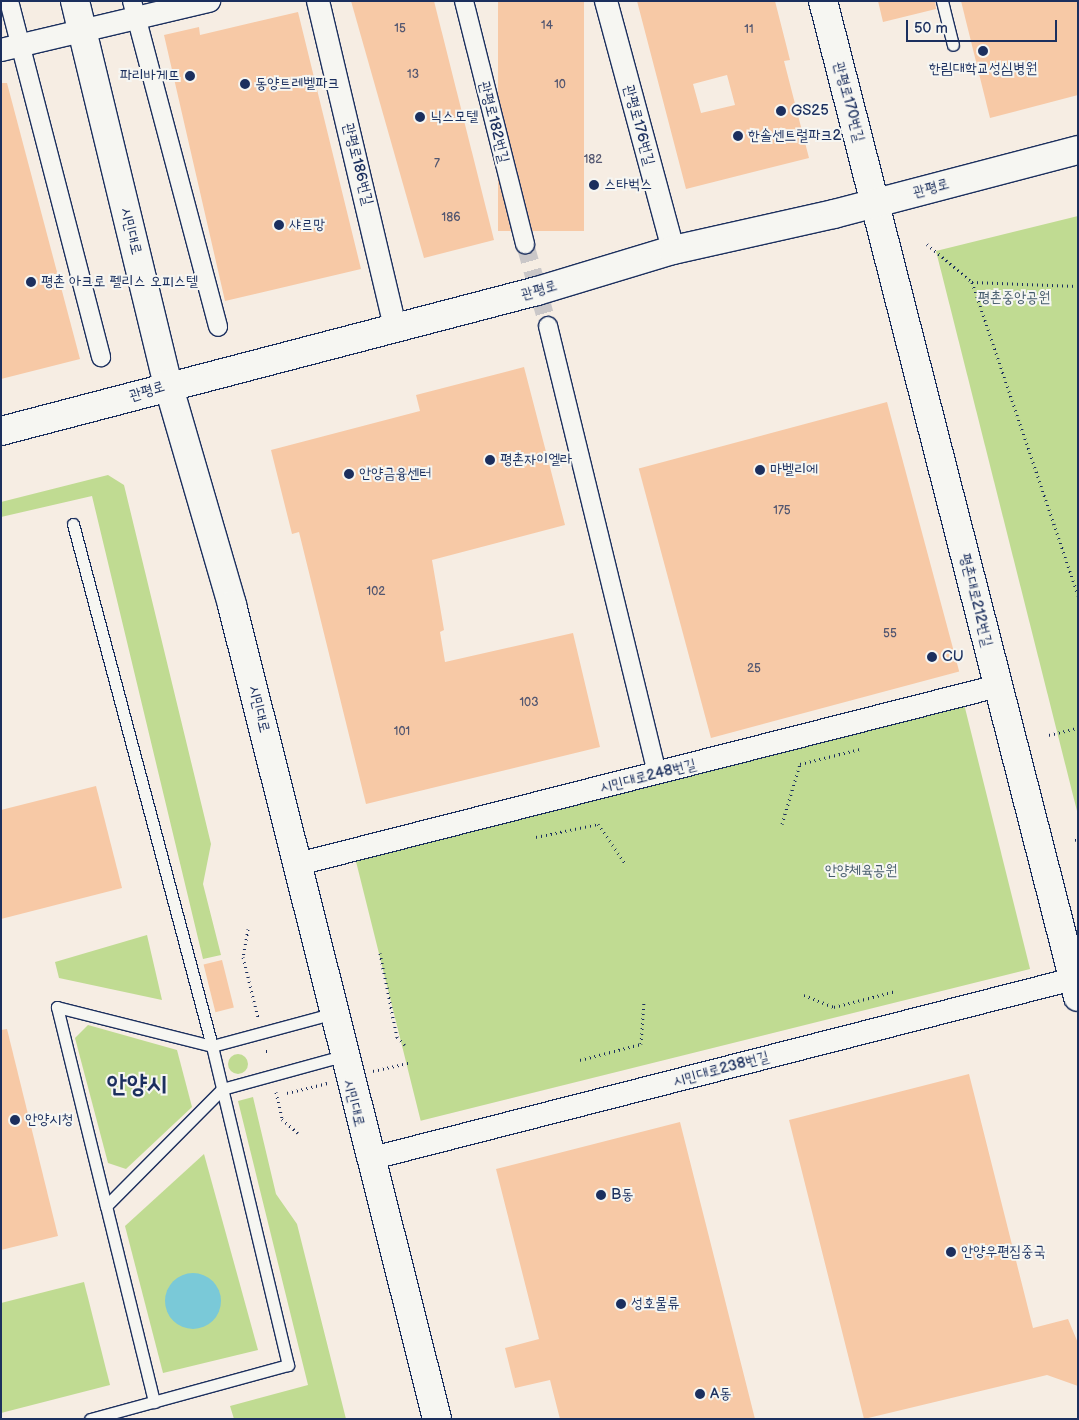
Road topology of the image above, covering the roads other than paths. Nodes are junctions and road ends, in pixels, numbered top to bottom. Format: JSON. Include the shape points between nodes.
{"nodes":[{"id":1,"x":10,"y":1,"type":"edge"},
{"id":2,"x":75,"y":1,"type":"edge"},
{"id":3,"x":209,"y":1,"type":"edge"},
{"id":4,"x":318,"y":1,"type":"edge"},
{"id":5,"x":464,"y":1,"type":"edge"},
{"id":6,"x":606,"y":1,"type":"edge"},
{"id":7,"x":823,"y":1,"type":"edge"},
{"id":8,"x":942,"y":1,"type":"edge"},
{"id":9,"x":134,"y":10,"type":"edge"},
{"id":10,"x":82,"y":30,"type":"junction"},
{"id":11,"x":953,"y":45,"type":"dead end"},
{"id":12,"x":11,"y":48,"type":"edge"},
{"id":13,"x":1078,"y":150,"type":"edge"},
{"id":14,"x":876,"y":203,"type":"junction"},
{"id":15,"x":525,"y":244,"type":"tunnel mouth"},
{"id":16,"x":673,"y":250,"type":"junction"},
{"id":17,"x":548,"y":326,"type":"tunnel mouth"},
{"id":18,"x":218,"y":327,"type":"dead end"},
{"id":19,"x":396,"y":328,"type":"junction"},
{"id":20,"x":101,"y":357,"type":"dead end"},
{"id":21,"x":168,"y":384,"type":"junction"},
{"id":22,"x":1,"y":431,"type":"edge"},
{"id":23,"x":73,"y":524,"type":"dead end"},
{"id":24,"x":998,"y":686,"type":"junction"},
{"id":25,"x":657,"y":774,"type":"junction"},
{"id":26,"x":298,"y":864,"type":"junction"},
{"id":27,"x":1075,"y":988,"type":"edge"},
{"id":28,"x":332,"y":1014,"type":"junction"},
{"id":29,"x":212,"y":1046,"type":"junction"},
{"id":30,"x":342,"y":1056,"type":"junction"},
{"id":31,"x":222,"y":1089,"type":"junction"},
{"id":32,"x":368,"y":1159,"type":"junction"},
{"id":33,"x":106,"y":1206,"type":"junction"},
{"id":34,"x":154,"y":1402,"type":"junction"},
{"id":35,"x":90,"y":1419,"type":"edge"},
{"id":36,"x":438,"y":1419,"type":"edge"}],
"edges":[{"from":1,"to":12,"type":"street"},
{"from":2,"to":10,"type":"street","name":"시민대로"},
{"from":3,"to":9,"type":"street"},
{"from":4,"to":19,"type":"street","name":"관평로186번길"},
{"from":5,"to":15,"type":"street","name":"관평로182번길"},
{"from":6,"to":16,"type":"street","name":"관평로176번길"},
{"from":7,"to":14,"type":"street","name":"관평로170번길"},
{"from":8,"to":11,"type":"lane"},
{"from":9,"to":10,"type":"street"},
{"from":9,"to":18,"type":"street"},
{"from":10,"to":12,"type":"street"},
{"from":10,"to":21,"type":"street","name":"시민대로"},
{"from":12,"to":20,"type":"street"},
{"from":13,"to":14,"type":"street","name":"관평로"},
{"from":14,"to":16,"type":"street","name":"관평로"},
{"from":14,"to":24,"type":"street","name":"평촌대로212번길"},
{"from":16,"to":19,"type":"street","name":"관평로"},
{"from":17,"to":25,"type":"street"},
{"from":19,"to":21,"type":"street","name":"관평로"},
{"from":21,"to":22,"type":"street","name":"관평로"},
{"from":21,"to":26,"type":"street","name":"시민대로"},
{"from":23,"to":29,"type":"lane"},
{"from":24,"to":25,"type":"street","name":"시민대로248번길"},
{"from":24,"to":27,"type":"street","name":"평촌대로212번길"},
{"from":25,"to":26,"type":"street","name":"시민대로248번길"},
{"from":26,"to":28,"type":"street","name":"시민대로"},
{"from":27,"to":32,"type":"street","name":"시민대로238번길"},
{"from":28,"to":29,"type":"lane"},
{"from":28,"to":30,"type":"street","name":"시민대로"},
{"from":29,"to":31,"type":"lane"},
{"from":29,"to":33,"type":"lane","via":[[57,1007]]},
{"from":30,"to":31,"type":"lane"},
{"from":30,"to":32,"type":"street","name":"시민대로"},
{"from":31,"to":33,"type":"lane"},
{"from":31,"to":34,"type":"lane","via":[[288,1365]]},
{"from":32,"to":36,"type":"street","name":"시민대로"},
{"from":33,"to":34,"type":"lane"},
{"from":34,"to":35,"type":"lane"}]}
